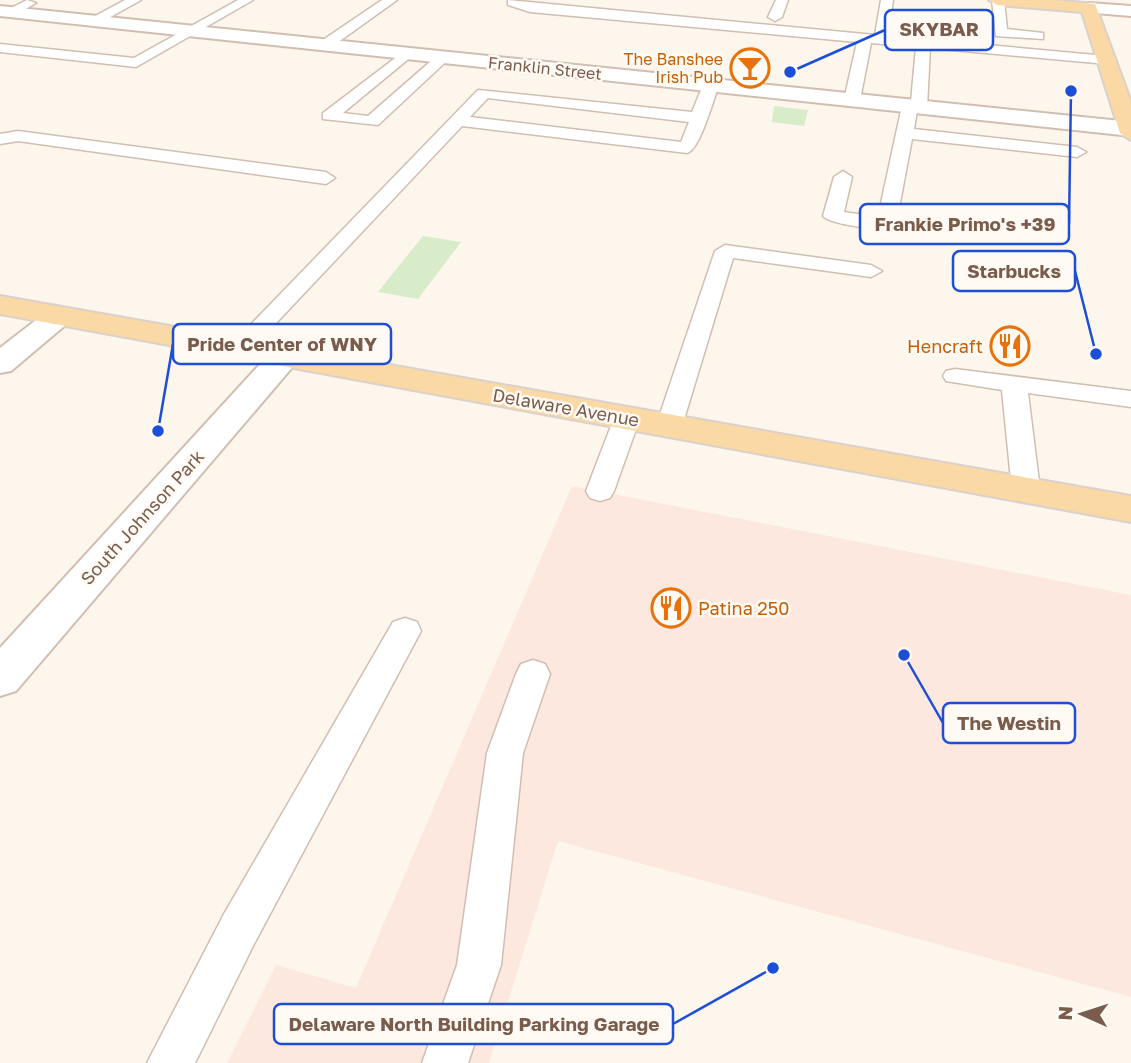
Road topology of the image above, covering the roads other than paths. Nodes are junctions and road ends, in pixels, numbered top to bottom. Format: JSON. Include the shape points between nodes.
{"nodes":[{"id":1,"x":112,"y":0,"type":"edge"},
{"id":2,"x":135,"y":0,"type":"edge"},
{"id":3,"x":247,"y":0,"type":"edge"},
{"id":4,"x":391,"y":0,"type":"edge"},
{"id":5,"x":516,"y":0,"type":"edge"},
{"id":6,"x":593,"y":0,"type":"edge"},
{"id":7,"x":782,"y":0,"type":"edge"},
{"id":8,"x":887,"y":0,"type":"edge"},
{"id":9,"x":997,"y":0,"type":"edge"},
{"id":10,"x":30,"y":4,"type":"dead end"},
{"id":11,"x":1089,"y":8,"type":"junction"},
{"id":12,"x":1131,"y":11,"type":"edge"},
{"id":13,"x":3,"y":12,"type":"edge"},
{"id":14,"x":582,"y":12,"type":"junction"},
{"id":15,"x":775,"y":17,"type":"dead end"},
{"id":16,"x":73,"y":19,"type":"junction"},
{"id":17,"x":93,"y":21,"type":"junction"},
{"id":18,"x":192,"y":31,"type":"junction"},
{"id":19,"x":1001,"y":33,"type":"junction"},
{"id":20,"x":1048,"y":37,"type":"dead end"},
{"id":21,"x":873,"y":39,"type":"junction"},
{"id":22,"x":923,"y":43,"type":"junction"},
{"id":23,"x":985,"y":44,"type":"dead end"},
{"id":24,"x":325,"y":45,"type":"junction"},
{"id":25,"x":1097,"y":47,"type":"junction"},
{"id":26,"x":0,"y":48,"type":"edge"},
{"id":27,"x":407,"y":54,"type":"junction"},
{"id":28,"x":444,"y":57,"type":"junction"},
{"id":29,"x":711,"y":85,"type":"junction"},
{"id":30,"x":852,"y":100,"type":"junction"},
{"id":31,"x":915,"y":106,"type":"junction"},
{"id":32,"x":699,"y":118,"type":"junction"},
{"id":33,"x":458,"y":121,"type":"junction"},
{"id":34,"x":1131,"y":130,"type":"edge"},
{"id":35,"x":905,"y":133,"type":"junction"},
{"id":36,"x":0,"y":139,"type":"edge"},
{"id":37,"x":1077,"y":152,"type":"dead end"},
{"id":38,"x":843,"y":177,"type":"dead end"},
{"id":39,"x":326,"y":178,"type":"dead end"},
{"id":40,"x":871,"y":271,"type":"dead end"},
{"id":41,"x":0,"y":305,"type":"edge"},
{"id":42,"x":59,"y":316,"type":"junction"},
{"id":43,"x":239,"y":349,"type":"junction"},
{"id":44,"x":284,"y":357,"type":"junction"},
{"id":45,"x":0,"y":363,"type":"edge"},
{"id":46,"x":955,"y":376,"type":"dead end"},
{"id":47,"x":1014,"y":384,"type":"junction"},
{"id":48,"x":1131,"y":399,"type":"edge"},
{"id":49,"x":627,"y":418,"type":"junction"},
{"id":50,"x":669,"y":426,"type":"junction"},
{"id":51,"x":1026,"y":490,"type":"junction"},
{"id":52,"x":600,"y":491,"type":"dead end"},
{"id":53,"x":1131,"y":509,"type":"edge"},
{"id":54,"x":405,"y":631,"type":"dead end"},
{"id":55,"x":533,"y":674,"type":"dead end"},
{"id":56,"x":0,"y":678,"type":"edge"},
{"id":57,"x":170,"y":1063,"type":"edge"},
{"id":58,"x":445,"y":1063,"type":"edge"}],
"edges":[{"from":1,"to":16,"type":"lane"},
{"from":2,"to":17,"type":"lane"},
{"from":3,"to":18,"type":"lane"},
{"from":4,"to":24,"type":"lane"},
{"from":5,"to":14,"type":"lane","via":[[517,6]]},
{"from":6,"to":14,"type":"lane"},
{"from":7,"to":15,"type":"lane"},
{"from":8,"to":21,"type":"lane"},
{"from":9,"to":11,"type":"main road"},
{"from":9,"to":19,"type":"lane"},
{"from":10,"to":13,"type":"lane"},
{"from":11,"to":12,"type":"street"},
{"from":11,"to":25,"type":"main road"},
{"from":13,"to":16,"type":"street","name":"Franklin Street"},
{"from":14,"to":21,"type":"lane"},
{"from":16,"to":17,"type":"street","name":"Franklin Street"},
{"from":17,"to":18,"type":"street","name":"Franklin Street"},
{"from":18,"to":24,"type":"street","name":"Franklin Street"},
{"from":18,"to":26,"type":"lane","via":[[136,63]]},
{"from":19,"to":20,"type":"lane"},
{"from":19,"to":23,"type":"lane","via":[[984,37]]},
{"from":21,"to":22,"type":"lane"},
{"from":21,"to":30,"type":"lane"},
{"from":22,"to":25,"type":"lane"},
{"from":22,"to":31,"type":"lane"},
{"from":24,"to":27,"type":"street","name":"Franklin Street"},
{"from":25,"to":34,"type":"main road"},
{"from":27,"to":28,"type":"street","name":"Franklin Street"},
{"from":27,"to":28,"type":"lane","via":[[329,116],[372,121]]},
{"from":28,"to":29,"type":"street","name":"Franklin Street"},
{"from":29,"to":30,"type":"street","name":"Franklin Street"},
{"from":29,"to":32,"type":"lane"},
{"from":30,"to":31,"type":"street","name":"Franklin Street"},
{"from":31,"to":34,"type":"street","name":"Franklin Street"},
{"from":31,"to":35,"type":"lane"},
{"from":32,"to":33,"type":"lane","via":[[484,93]]},
{"from":32,"to":33,"type":"lane","via":[[687,148]]},
{"from":33,"to":43,"type":"lane"},
{"from":35,"to":37,"type":"lane"},
{"from":35,"to":38,"type":"lane","via":[[886,224],[833,216]]},
{"from":36,"to":39,"type":"lane","via":[[18,136]]},
{"from":40,"to":50,"type":"lane","via":[[725,251]]},
{"from":41,"to":42,"type":"main road","name":"Delaware Avenue"},
{"from":42,"to":43,"type":"main road","name":"Delaware Avenue"},
{"from":42,"to":45,"type":"street"},
{"from":43,"to":44,"type":"main road","name":"Delaware Avenue"},
{"from":44,"to":49,"type":"main road","name":"Delaware Avenue"},
{"from":44,"to":56,"type":"street","name":"South Johnson Park"},
{"from":46,"to":47,"type":"lane"},
{"from":47,"to":48,"type":"lane"},
{"from":47,"to":51,"type":"lane"},
{"from":49,"to":50,"type":"main road","name":"Delaware Avenue"},
{"from":49,"to":52,"type":"lane"},
{"from":50,"to":51,"type":"main road","name":"Delaware Avenue"},
{"from":51,"to":53,"type":"main road","name":"Delaware Avenue"},
{"from":54,"to":57,"type":"lane"},
{"from":55,"to":58,"type":"lane","via":[[505,753],[479,965]]}]}
